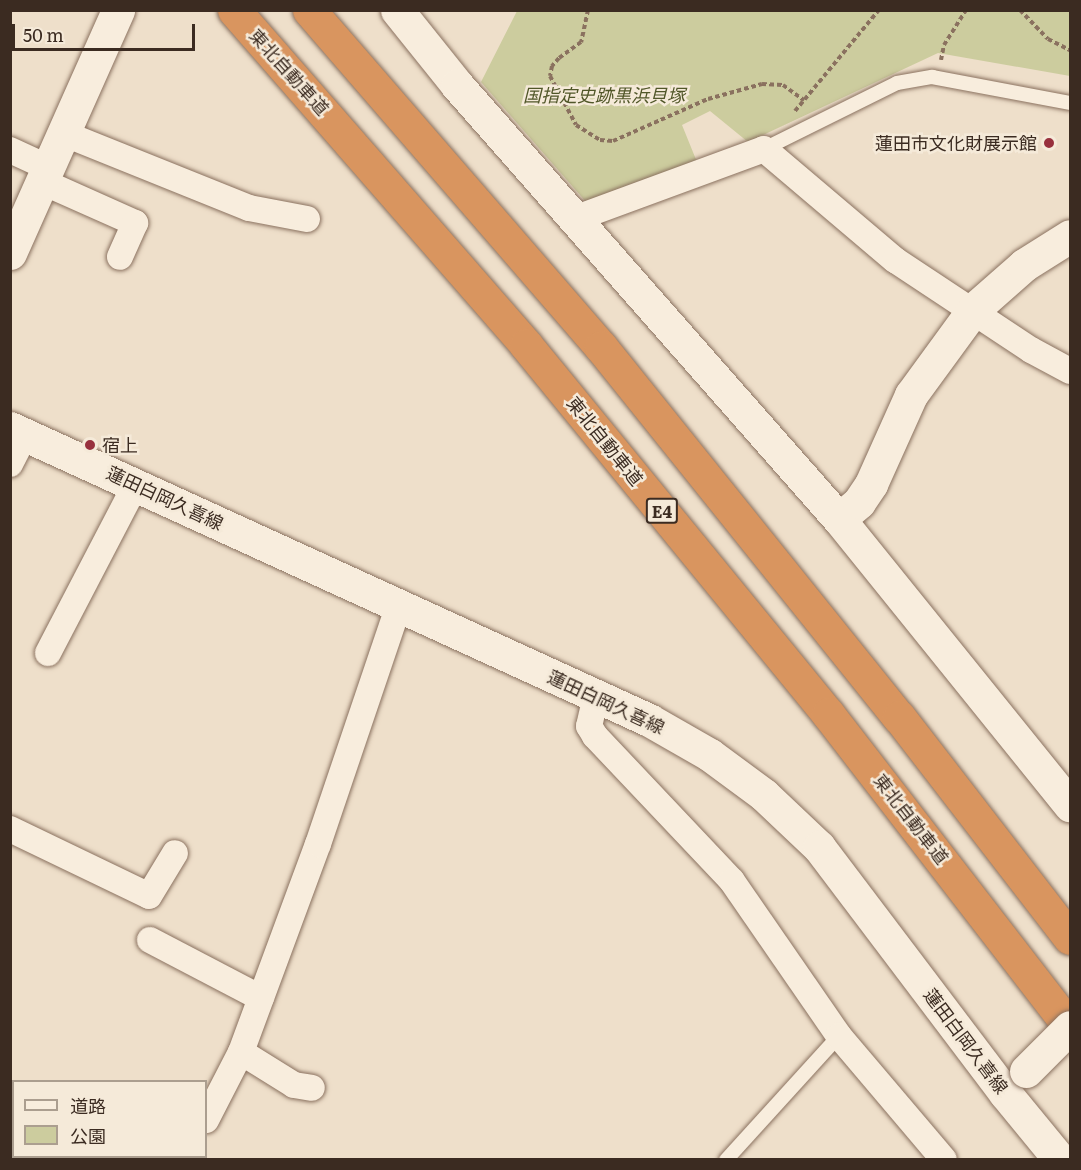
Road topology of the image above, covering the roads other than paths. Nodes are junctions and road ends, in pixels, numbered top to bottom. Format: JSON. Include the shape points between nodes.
{"nodes":[{"id":1,"x":118,"y":10,"type":"edge"},
{"id":2,"x":234,"y":10,"type":"edge"},
{"id":3,"x":309,"y":10,"type":"edge"},
{"id":4,"x":397,"y":10,"type":"edge"},
{"id":5,"x":1071,"y":103,"type":"edge"},
{"id":6,"x":65,"y":134,"type":"junction"},
{"id":7,"x":764,"y":149,"type":"junction"},
{"id":8,"x":10,"y":150,"type":"edge"},
{"id":9,"x":46,"y":175,"type":"junction"},
{"id":10,"x":307,"y":219,"type":"dead end"},
{"id":11,"x":574,"y":219,"type":"junction"},
{"id":12,"x":1071,"y":236,"type":"edge"},
{"id":13,"x":10,"y":253,"type":"edge"},
{"id":14,"x":120,"y":257,"type":"dead end"},
{"id":15,"x":974,"y":310,"type":"junction"},
{"id":16,"x":1071,"y":371,"type":"edge"},
{"id":17,"x":18,"y":432,"type":"edge"},
{"id":18,"x":10,"y":464,"type":"edge"},
{"id":19,"x":136,"y":484,"type":"junction"},
{"id":20,"x":839,"y":519,"type":"junction"},
{"id":21,"x":398,"y":607,"type":"junction"},
{"id":22,"x":48,"y":653,"type":"dead end"},
{"id":23,"x":596,"y":696,"type":"junction"},
{"id":24,"x":1071,"y":805,"type":"edge"},
{"id":25,"x":10,"y":829,"type":"edge"},
{"id":26,"x":175,"y":853,"type":"dead end"},
{"id":27,"x":1071,"y":938,"type":"edge"},
{"id":28,"x":150,"y":940,"type":"dead end"},
{"id":29,"x":261,"y":998,"type":"junction"},
{"id":30,"x":1071,"y":1027,"type":"edge"},
{"id":31,"x":839,"y":1036,"type":"junction"},
{"id":32,"x":241,"y":1052,"type":"junction"},
{"id":33,"x":1016,"y":1082,"type":"junction"},
{"id":34,"x":312,"y":1088,"type":"dead end"},
{"id":35,"x":207,"y":1118,"type":"edge"},
{"id":36,"x":726,"y":1160,"type":"edge"},
{"id":37,"x":944,"y":1160,"type":"edge"},
{"id":38,"x":1060,"y":1160,"type":"edge"}],
"edges":[{"from":1,"to":6,"type":"street"},
{"from":2,"to":30,"type":"highway","name":"東北自動車道","number":"E4","via":[[563,390],[887,788]]},
{"from":3,"to":27,"type":"highway","via":[[601,347],[900,717]]},
{"from":4,"to":11,"type":"street"},
{"from":5,"to":7,"type":"lane","via":[[932,77],[897,83]]},
{"from":6,"to":9,"type":"street"},
{"from":6,"to":10,"type":"street","via":[[249,208]]},
{"from":7,"to":11,"type":"street"},
{"from":7,"to":15,"type":"street","via":[[895,260]]},
{"from":8,"to":9,"type":"street"},
{"from":9,"to":13,"type":"street"},
{"from":9,"to":14,"type":"street","via":[[135,223]]},
{"from":11,"to":20,"type":"street"},
{"from":12,"to":15,"type":"street","via":[[1024,265]]},
{"from":15,"to":16,"type":"street","via":[[1031,350]]},
{"from":15,"to":20,"type":"street","via":[[911,395],[871,484],[859,502]]},
{"from":17,"to":18,"type":"street"},
{"from":17,"to":19,"type":"street","name":"蓮田白岡久喜線"},
{"from":19,"to":21,"type":"street","name":"蓮田白岡久喜線"},
{"from":19,"to":22,"type":"street"},
{"from":20,"to":24,"type":"street"},
{"from":21,"to":23,"type":"street","name":"蓮田白岡久喜線"},
{"from":21,"to":29,"type":"street"},
{"from":23,"to":31,"type":"street","via":[[589,726],[595,736],[732,881]]},
{"from":23,"to":33,"type":"street","name":"蓮田白岡久喜線","via":[[710,755],[794,822]]},
{"from":25,"to":26,"type":"street","via":[[149,896]]},
{"from":28,"to":29,"type":"street"},
{"from":29,"to":32,"type":"street"},
{"from":30,"to":33,"type":"street","bridge":true},
{"from":31,"to":36,"type":"lane"},
{"from":31,"to":37,"type":"street"},
{"from":32,"to":34,"type":"street","via":[[294,1084]]},
{"from":32,"to":35,"type":"street"},
{"from":33,"to":38,"type":"street","name":"蓮田白岡久喜線"}]}
